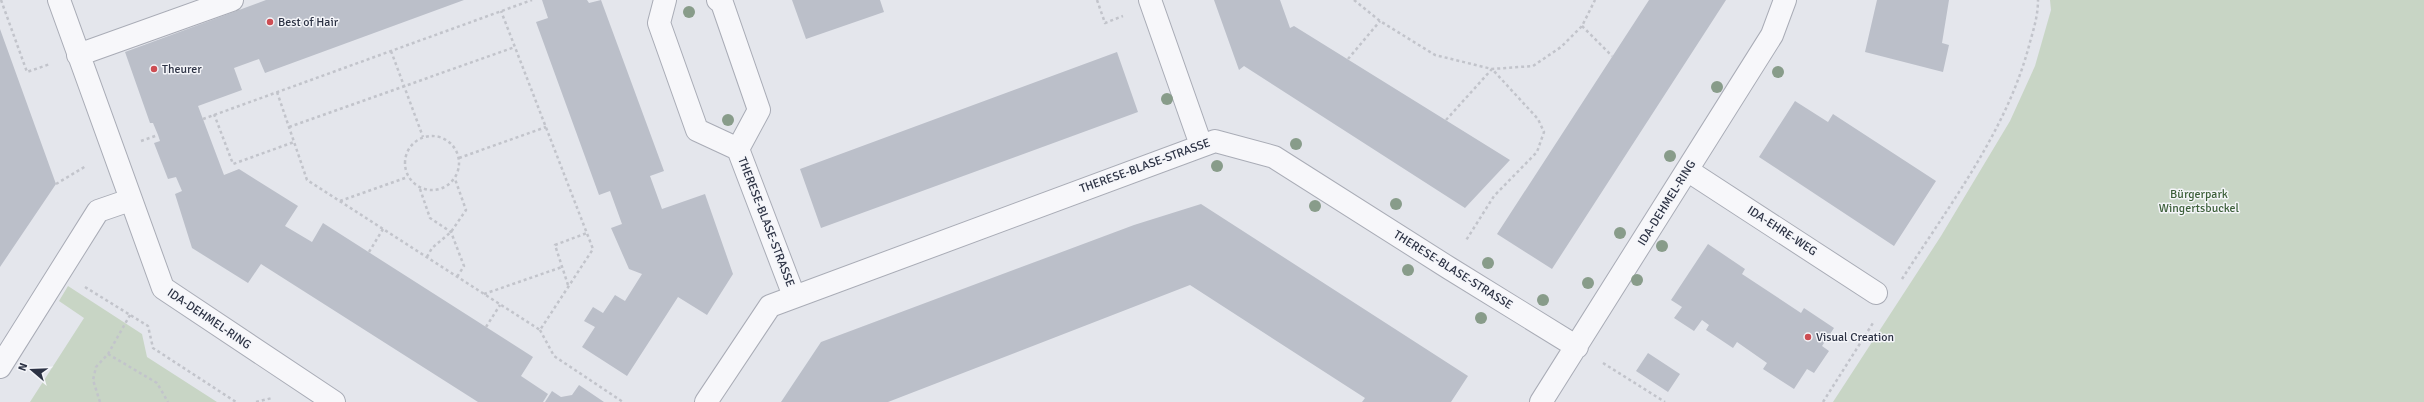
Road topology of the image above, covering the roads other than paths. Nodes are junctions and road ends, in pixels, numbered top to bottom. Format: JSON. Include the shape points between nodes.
{"nodes":[{"id":1,"x":59,"y":0,"type":"edge"},
{"id":2,"x":232,"y":0,"type":"edge"},
{"id":3,"x":665,"y":0,"type":"edge"},
{"id":4,"x":718,"y":0,"type":"edge"},
{"id":5,"x":1785,"y":0,"type":"edge"},
{"id":6,"x":1152,"y":3,"type":"edge"},
{"id":7,"x":78,"y":55,"type":"junction"},
{"id":8,"x":1201,"y":146,"type":"junction"},
{"id":9,"x":738,"y":149,"type":"junction"},
{"id":10,"x":1688,"y":170,"type":"junction"},
{"id":11,"x":130,"y":200,"type":"junction"},
{"id":12,"x":1876,"y":293,"type":"dead end"},
{"id":13,"x":794,"y":296,"type":"junction"},
{"id":14,"x":1577,"y":347,"type":"junction"},
{"id":15,"x":0,"y":367,"type":"edge"},
{"id":16,"x":334,"y":402,"type":"edge"},
{"id":17,"x":706,"y":402,"type":"edge"},
{"id":18,"x":1541,"y":402,"type":"edge"}],
"edges":[{"from":1,"to":7,"type":"street","name":"IDA-DEHMEL-RING"},
{"from":2,"to":7,"type":"street"},
{"from":3,"to":9,"type":"street","name":"THERESE-BLASE-STRASSE","via":[[659,23],[697,130]]},
{"from":4,"to":9,"type":"street","name":"THERESE-BLASE-STRASSE","via":[[722,3],[759,110]]},
{"from":5,"to":10,"type":"street","name":"IDA-DEHMEL-RING","via":[[1772,35]]},
{"from":6,"to":8,"type":"street"},
{"from":7,"to":11,"type":"street","name":"IDA-DEHMEL-RING"},
{"from":8,"to":13,"type":"street","name":"THERESE-BLASE-STRASSE"},
{"from":8,"to":14,"type":"street","name":"THERESE-BLASE-STRASSE","via":[[1215,141],[1274,157]]},
{"from":9,"to":13,"type":"street","name":"THERESE-BLASE-STRASSE"},
{"from":10,"to":12,"type":"street","name":"IDA-EHRE-WEG"},
{"from":10,"to":14,"type":"street","name":"IDA-DEHMEL-RING"},
{"from":11,"to":15,"type":"street","via":[[98,211]]},
{"from":11,"to":16,"type":"street","name":"IDA-DEHMEL-RING","via":[[163,288]]},
{"from":13,"to":17,"type":"street","name":"THERESE-BLASE-STRASSE","via":[[770,306]]},
{"from":14,"to":18,"type":"street","name":"IDA-DEHMEL-RING"}]}
